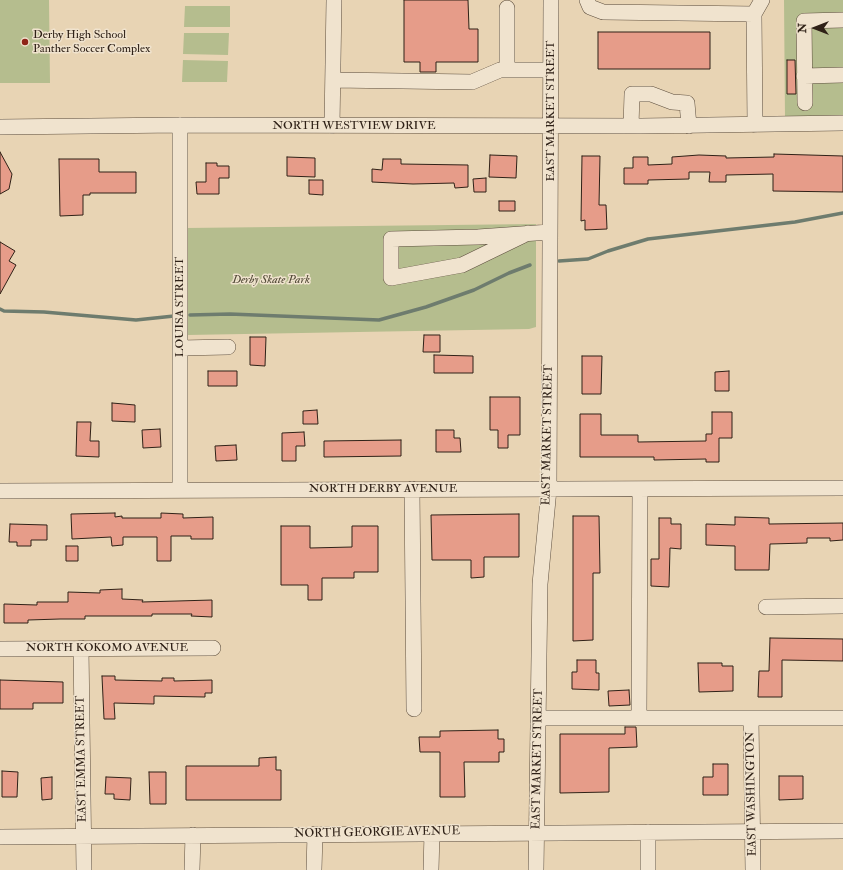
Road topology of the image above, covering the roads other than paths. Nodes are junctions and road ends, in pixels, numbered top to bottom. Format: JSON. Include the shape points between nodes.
{"nodes":[{"id":1,"x":334,"y":0,"type":"edge"},
{"id":2,"x":551,"y":0,"type":"edge"},
{"id":3,"x":587,"y":0,"type":"edge"},
{"id":4,"x":762,"y":0,"type":"edge"},
{"id":5,"x":507,"y":8,"type":"dead end"},
{"id":6,"x":754,"y":14,"type":"junction"},
{"id":7,"x":843,"y":20,"type":"edge"},
{"id":8,"x":507,"y":70,"type":"junction"},
{"id":9,"x":551,"y":70,"type":"junction"},
{"id":10,"x":843,"y":75,"type":"edge"},
{"id":11,"x":804,"y":76,"type":"junction"},
{"id":12,"x":333,"y":80,"type":"junction"},
{"id":13,"x":805,"y":103,"type":"dead end"},
{"id":14,"x":843,"y":124,"type":"edge"},
{"id":15,"x":180,"y":125,"type":"junction"},
{"id":16,"x":755,"y":125,"type":"junction"},
{"id":17,"x":332,"y":126,"type":"junction"},
{"id":18,"x":551,"y":126,"type":"junction"},
{"id":19,"x":631,"y":126,"type":"junction"},
{"id":20,"x":689,"y":126,"type":"junction"},
{"id":21,"x":0,"y":127,"type":"edge"},
{"id":22,"x":550,"y":232,"type":"junction"},
{"id":23,"x":528,"y":233,"type":"junction"},
{"id":24,"x":228,"y":347,"type":"dead end"},
{"id":25,"x":180,"y":348,"type":"junction"},
{"id":26,"x":843,"y":488,"type":"edge"},
{"id":27,"x":180,"y":489,"type":"junction"},
{"id":28,"x":412,"y":489,"type":"junction"},
{"id":29,"x":549,"y":489,"type":"junction"},
{"id":30,"x":640,"y":489,"type":"junction"},
{"id":31,"x":0,"y":491,"type":"edge"},
{"id":32,"x":843,"y":606,"type":"edge"},
{"id":33,"x":766,"y":607,"type":"dead end"},
{"id":34,"x":0,"y":648,"type":"edge"},
{"id":35,"x":81,"y":648,"type":"junction"},
{"id":36,"x":214,"y":648,"type":"dead end"},
{"id":37,"x":414,"y":709,"type":"dead end"},
{"id":38,"x":538,"y":718,"type":"junction"},
{"id":39,"x":640,"y":718,"type":"junction"},
{"id":40,"x":751,"y":718,"type":"junction"},
{"id":41,"x":843,"y":718,"type":"edge"},
{"id":42,"x":753,"y":831,"type":"junction"},
{"id":43,"x":843,"y":831,"type":"edge"},
{"id":44,"x":537,"y":832,"type":"junction"},
{"id":45,"x":648,"y":832,"type":"junction"},
{"id":46,"x":432,"y":833,"type":"junction"},
{"id":47,"x":315,"y":834,"type":"junction"},
{"id":48,"x":193,"y":835,"type":"junction"},
{"id":49,"x":83,"y":836,"type":"junction"},
{"id":50,"x":0,"y":837,"type":"edge"},
{"id":51,"x":84,"y":870,"type":"edge"},
{"id":52,"x":192,"y":870,"type":"edge"},
{"id":53,"x":314,"y":870,"type":"edge"},
{"id":54,"x":431,"y":870,"type":"edge"},
{"id":55,"x":536,"y":870,"type":"edge"},
{"id":56,"x":648,"y":870,"type":"edge"},
{"id":57,"x":753,"y":870,"type":"edge"}],
"edges":[{"from":1,"to":12,"type":"street"},
{"from":2,"to":9,"type":"street","name":"EAST MARKET STREET"},
{"from":3,"to":6,"type":"street","via":[[590,7],[603,12]]},
{"from":4,"to":6,"type":"street"},
{"from":5,"to":8,"type":"street"},
{"from":6,"to":16,"type":"street"},
{"from":7,"to":11,"type":"street","via":[[804,21]]},
{"from":8,"to":9,"type":"street"},
{"from":8,"to":12,"type":"street","via":[[500,70],[472,82]]},
{"from":9,"to":18,"type":"street","name":"EAST MARKET STREET"},
{"from":10,"to":11,"type":"street"},
{"from":11,"to":13,"type":"street"},
{"from":12,"to":17,"type":"street"},
{"from":14,"to":16,"type":"street","name":"NORTH WESTVIEW DRIVE"},
{"from":15,"to":17,"type":"street","name":"NORTH WESTVIEW DRIVE"},
{"from":15,"to":21,"type":"street","name":"NORTH WESTVIEW DRIVE"},
{"from":15,"to":25,"type":"street","name":"LOUISA STREET"},
{"from":16,"to":20,"type":"street","name":"NORTH WESTVIEW DRIVE"},
{"from":17,"to":18,"type":"street","name":"NORTH WESTVIEW DRIVE"},
{"from":18,"to":19,"type":"street","name":"NORTH WESTVIEW DRIVE"},
{"from":18,"to":22,"type":"street","name":"EAST MARKET STREET"},
{"from":19,"to":20,"type":"street","name":"NORTH WESTVIEW DRIVE"},
{"from":19,"to":20,"type":"street","via":[[632,94],[650,94],[672,102],[687,102]]},
{"from":22,"to":23,"type":"street"},
{"from":22,"to":29,"type":"street","name":"EAST MARKET STREET"},
{"from":23,"to":23,"type":"street","via":[[391,239],[391,278],[462,265]]},
{"from":24,"to":25,"type":"street"},
{"from":25,"to":27,"type":"street","name":"LOUISA STREET"},
{"from":26,"to":30,"type":"street","name":"NORTH DERBY AVENUE"},
{"from":27,"to":28,"type":"street","name":"NORTH DERBY AVENUE"},
{"from":27,"to":31,"type":"street","name":"NORTH DERBY AVENUE"},
{"from":28,"to":29,"type":"street","name":"NORTH DERBY AVENUE"},
{"from":28,"to":37,"type":"street"},
{"from":29,"to":30,"type":"street","name":"NORTH DERBY AVENUE"},
{"from":29,"to":38,"type":"street","name":"EAST MARKET STREET","via":[[540,584]]},
{"from":30,"to":39,"type":"street"},
{"from":32,"to":33,"type":"street"},
{"from":34,"to":35,"type":"street","name":"NORTH KOKOMO AVENUE"},
{"from":35,"to":36,"type":"street","name":"NORTH KOKOMO AVENUE"},
{"from":35,"to":49,"type":"street","name":"EAST EMMA STREET"},
{"from":38,"to":39,"type":"street"},
{"from":38,"to":44,"type":"street","name":"EAST MARKET STREET"},
{"from":39,"to":40,"type":"street"},
{"from":40,"to":41,"type":"street"},
{"from":40,"to":42,"type":"street","name":"EAST WASHINGTON"},
{"from":42,"to":43,"type":"street","name":"NORTH GEORGIE AVENUE"},
{"from":42,"to":45,"type":"street","name":"NORTH GEORGIE AVENUE"},
{"from":42,"to":57,"type":"street","name":"EAST WASHINGTON"},
{"from":44,"to":45,"type":"street","name":"NORTH GEORGIE AVENUE"},
{"from":44,"to":46,"type":"street","name":"NORTH GEORGIE AVENUE"},
{"from":44,"to":55,"type":"street","name":"EAST MARKET STREET"},
{"from":45,"to":56,"type":"street"},
{"from":46,"to":47,"type":"street","name":"NORTH GEORGIE AVENUE"},
{"from":46,"to":54,"type":"street"},
{"from":47,"to":48,"type":"street","name":"NORTH GEORGIE AVENUE"},
{"from":47,"to":53,"type":"street"},
{"from":48,"to":49,"type":"street","name":"NORTH GEORGIE AVENUE"},
{"from":48,"to":52,"type":"street"},
{"from":49,"to":50,"type":"street","name":"NORTH GEORGIE AVENUE"},
{"from":49,"to":51,"type":"street","name":"EAST EMMA STREET"}]}
